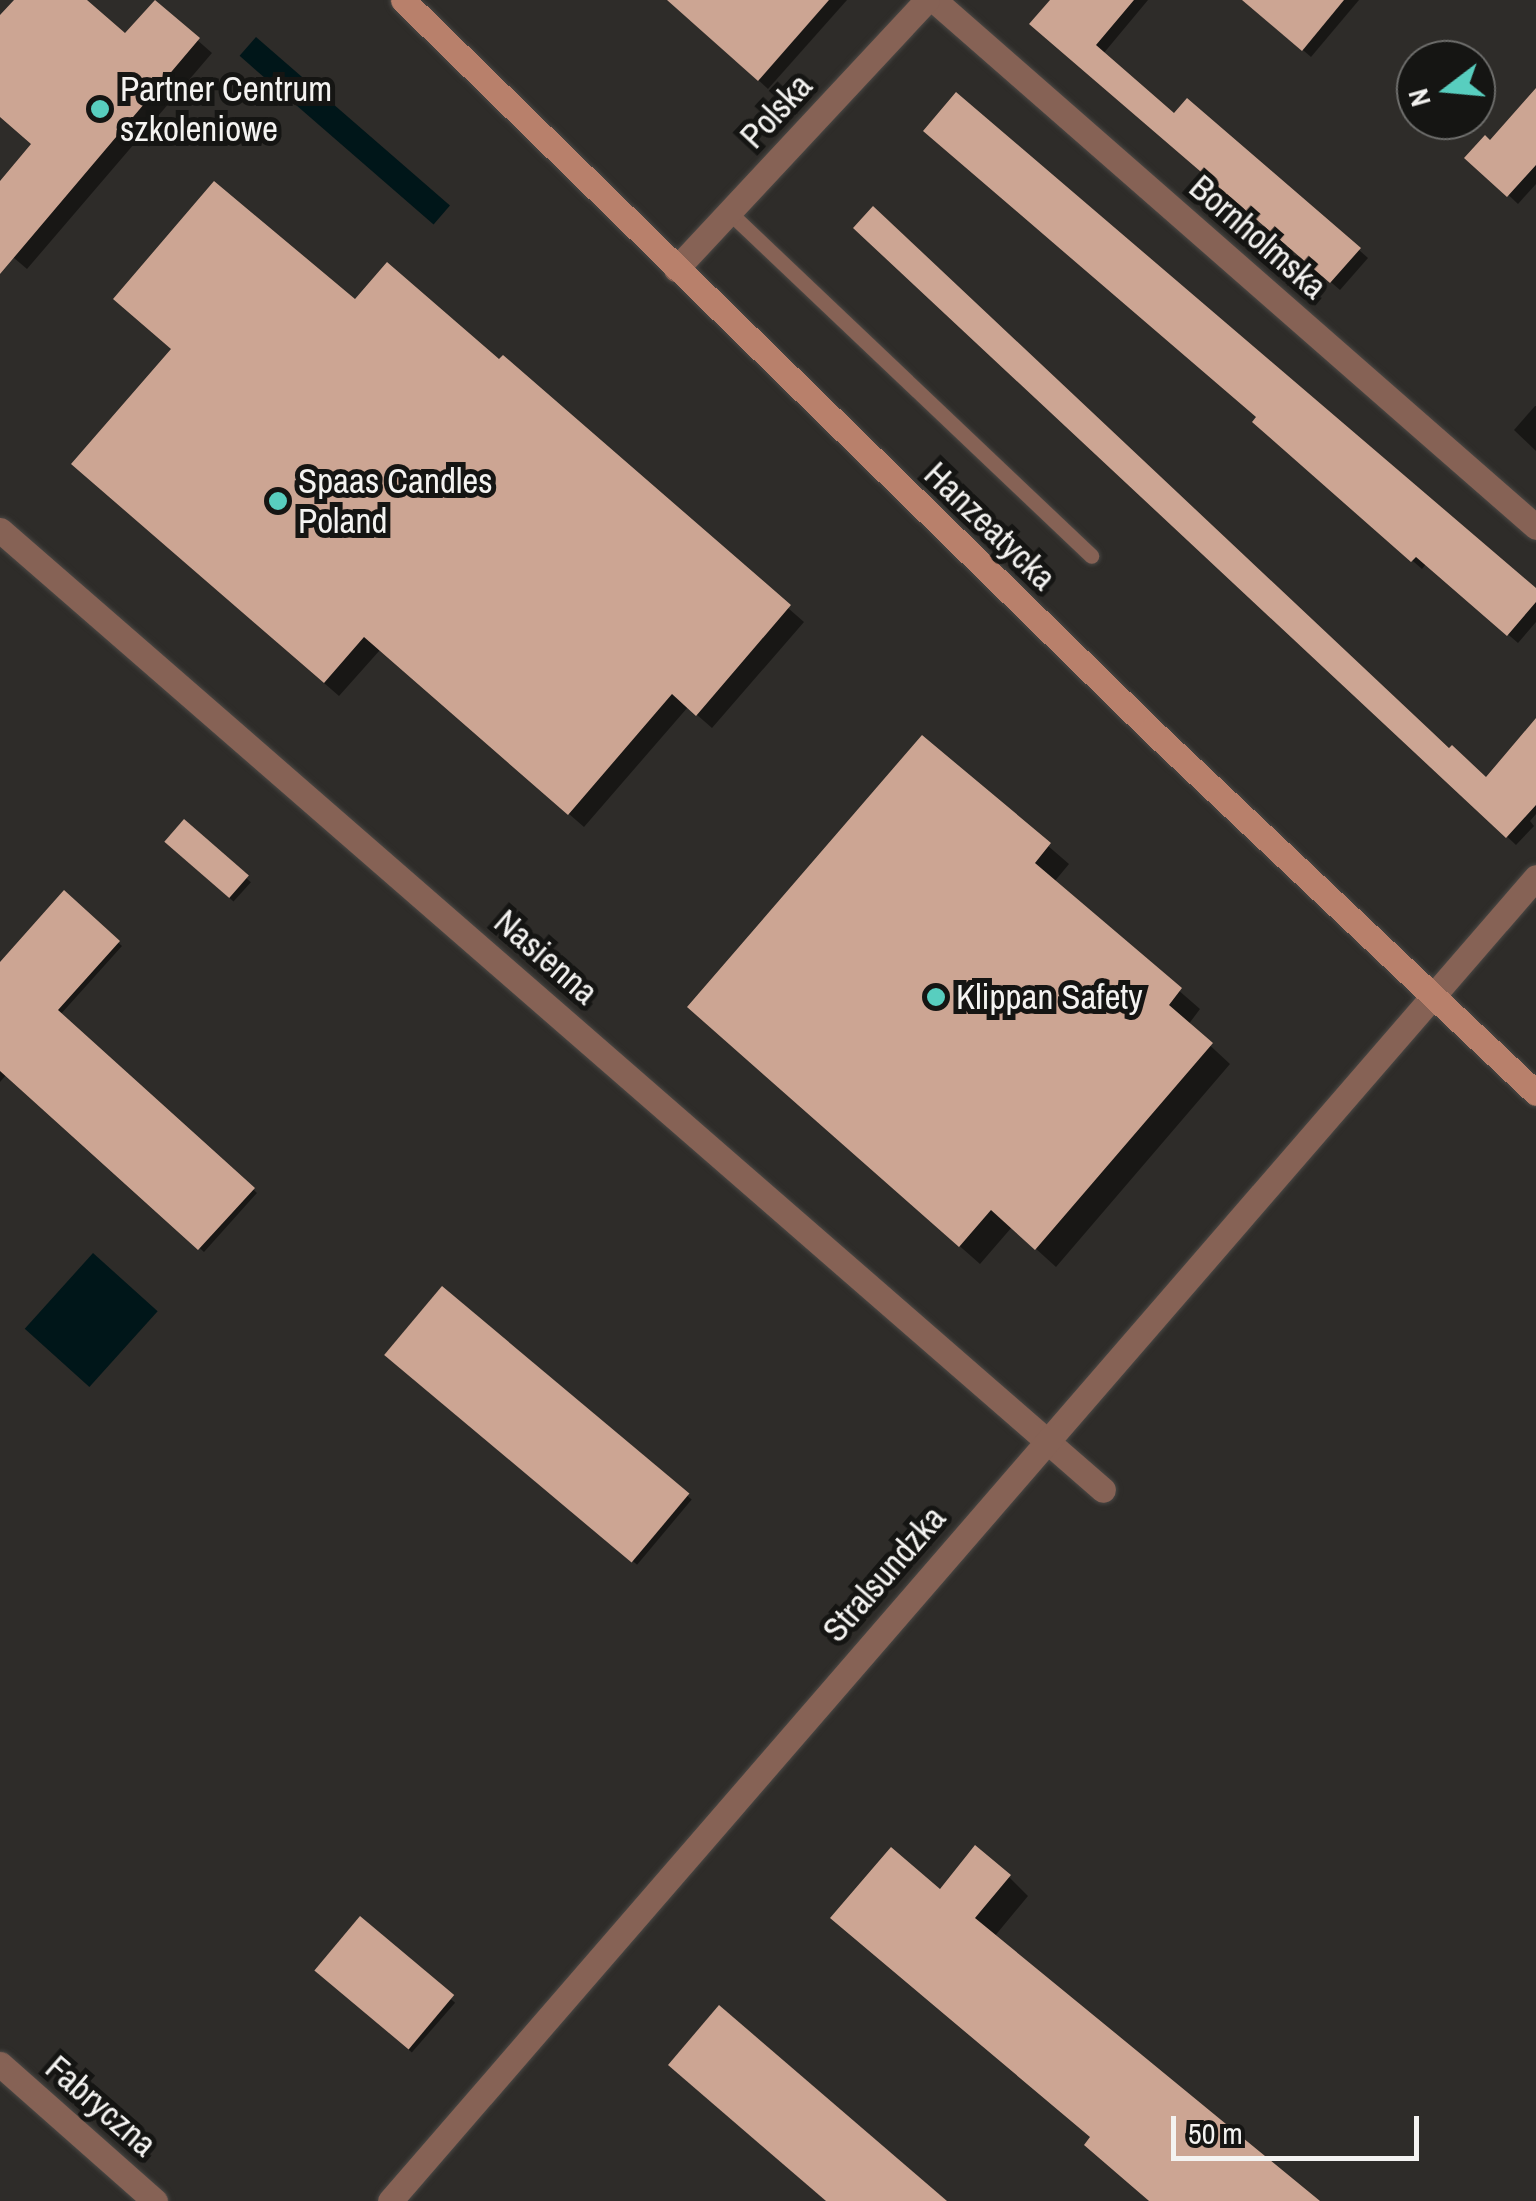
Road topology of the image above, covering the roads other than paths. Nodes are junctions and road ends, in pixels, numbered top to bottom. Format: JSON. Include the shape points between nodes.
{"nodes":[{"id":1,"x":403,"y":0,"type":"edge"},
{"id":2,"x":930,"y":0,"type":"edge"},
{"id":3,"x":730,"y":213,"type":"junction"},
{"id":4,"x":676,"y":270,"type":"junction"},
{"id":5,"x":1536,"y":527,"type":"edge"},
{"id":6,"x":0,"y":530,"type":"edge"},
{"id":7,"x":1091,"y":556,"type":"dead end"},
{"id":8,"x":1536,"y":877,"type":"edge"},
{"id":9,"x":1432,"y":994,"type":"junction"},
{"id":10,"x":1536,"y":1092,"type":"edge"},
{"id":11,"x":1045,"y":1440,"type":"junction"},
{"id":12,"x":1103,"y":1490,"type":"dead end"},
{"id":13,"x":0,"y":2064,"type":"edge"},
{"id":14,"x":155,"y":2201,"type":"edge"},
{"id":15,"x":390,"y":2201,"type":"edge"}],
"edges":[{"from":1,"to":4,"type":"street","name":"Hanzeatycka"},
{"from":2,"to":3,"type":"street","name":"Polska"},
{"from":2,"to":5,"type":"street","name":"Bornholmska"},
{"from":3,"to":4,"type":"street","name":"Polska"},
{"from":3,"to":7,"type":"lane"},
{"from":4,"to":9,"type":"street","name":"Hanzeatycka"},
{"from":6,"to":11,"type":"street","name":"Nasienna"},
{"from":8,"to":9,"type":"street","name":"Stralsundzka"},
{"from":9,"to":10,"type":"street","name":"Hanzeatycka"},
{"from":9,"to":11,"type":"street","name":"Stralsundzka"},
{"from":11,"to":12,"type":"street","name":"Nasienna"},
{"from":11,"to":15,"type":"street","name":"Stralsundzka"},
{"from":13,"to":14,"type":"street","name":"Fabryczna"}]}
